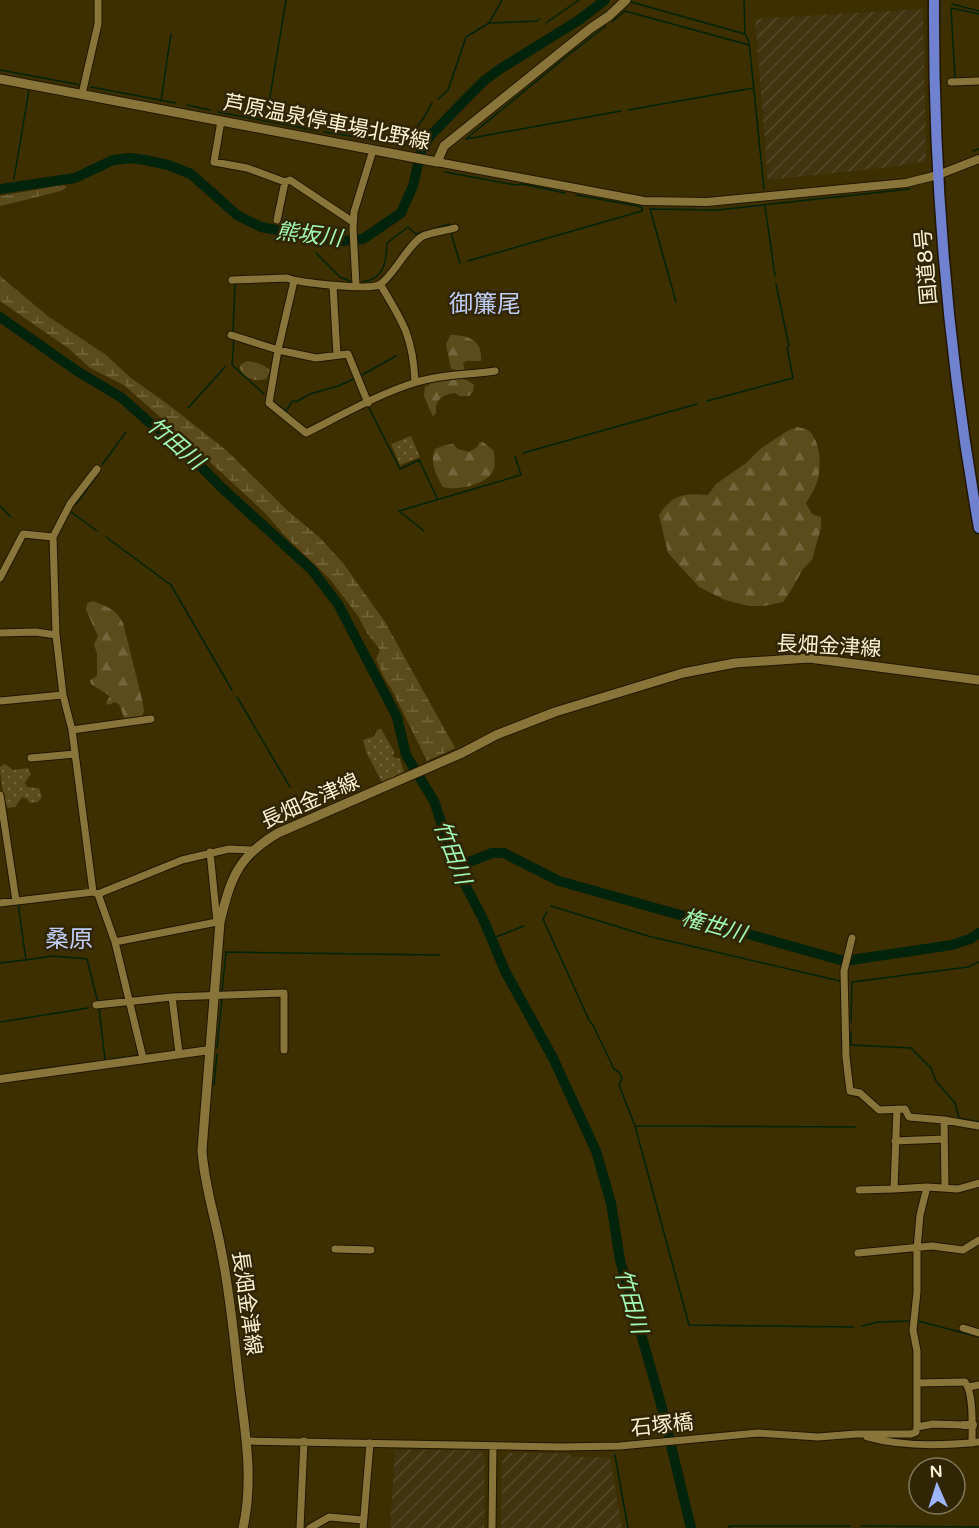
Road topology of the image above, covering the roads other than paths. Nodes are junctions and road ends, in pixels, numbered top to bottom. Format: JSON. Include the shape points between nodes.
{"nodes":[{"id":1,"x":98,"y":0,"type":"edge"},
{"id":2,"x":626,"y":0,"type":"edge"},
{"id":3,"x":934,"y":0,"type":"edge"},
{"id":4,"x":0,"y":79,"type":"edge"},
{"id":5,"x":979,"y":81,"type":"edge"},
{"id":6,"x":951,"y":82,"type":"dead end"},
{"id":7,"x":82,"y":94,"type":"junction"},
{"id":8,"x":221,"y":121,"type":"junction"},
{"id":9,"x":373,"y":150,"type":"junction"},
{"id":10,"x":979,"y":159,"type":"edge"},
{"id":11,"x":437,"y":162,"type":"junction"},
{"id":12,"x":938,"y":175,"type":"junction"},
{"id":13,"x":285,"y":182,"type":"junction"},
{"id":14,"x":277,"y":220,"type":"dead end"},
{"id":15,"x":353,"y":222,"type":"junction"},
{"id":16,"x":455,"y":228,"type":"dead end"},
{"id":17,"x":232,"y":280,"type":"dead end"},
{"id":18,"x":294,"y":281,"type":"junction"},
{"id":19,"x":380,"y":284,"type":"junction"},
{"id":20,"x":356,"y":285,"type":"junction"},
{"id":21,"x":333,"y":286,"type":"junction"},
{"id":22,"x":231,"y":335,"type":"dead end"},
{"id":23,"x":278,"y":351,"type":"junction"},
{"id":24,"x":337,"y":355,"type":"junction"},
{"id":25,"x":495,"y":371,"type":"dead end"},
{"id":26,"x":415,"y":382,"type":"junction"},
{"id":27,"x":368,"y":403,"type":"junction"},
{"id":28,"x":97,"y":469,"type":"dead end"},
{"id":29,"x":979,"y":528,"type":"edge"},
{"id":30,"x":53,"y":537,"type":"junction"},
{"id":31,"x":0,"y":578,"type":"edge"},
{"id":32,"x":0,"y":633,"type":"edge"},
{"id":33,"x":56,"y":635,"type":"junction"},
{"id":34,"x":979,"y":680,"type":"edge"},
{"id":35,"x":63,"y":695,"type":"junction"},
{"id":36,"x":0,"y":701,"type":"edge"},
{"id":37,"x":151,"y":719,"type":"dead end"},
{"id":38,"x":72,"y":729,"type":"junction"},
{"id":39,"x":75,"y":753,"type":"junction"},
{"id":40,"x":31,"y":758,"type":"dead end"},
{"id":41,"x":0,"y":795,"type":"edge"},
{"id":42,"x":252,"y":850,"type":"junction"},
{"id":43,"x":210,"y":852,"type":"junction"},
{"id":44,"x":95,"y":893,"type":"junction"},
{"id":45,"x":16,"y":901,"type":"junction"},
{"id":46,"x":0,"y":903,"type":"edge"},
{"id":47,"x":219,"y":922,"type":"junction"},
{"id":48,"x":852,"y":938,"type":"dead end"},
{"id":49,"x":115,"y":942,"type":"junction"},
{"id":50,"x":216,"y":995,"type":"junction"},
{"id":51,"x":172,"y":998,"type":"junction"},
{"id":52,"x":130,"y":1001,"type":"junction"},
{"id":53,"x":96,"y":1005,"type":"dead end"},
{"id":54,"x":210,"y":1050,"type":"junction"},
{"id":55,"x":284,"y":1050,"type":"dead end"},
{"id":56,"x":179,"y":1053,"type":"junction"},
{"id":57,"x":144,"y":1058,"type":"junction"},
{"id":58,"x":0,"y":1079,"type":"edge"},
{"id":59,"x":897,"y":1109,"type":"junction"},
{"id":60,"x":944,"y":1120,"type":"junction"},
{"id":61,"x":979,"y":1126,"type":"edge"},
{"id":62,"x":944,"y":1139,"type":"junction"},
{"id":63,"x":895,"y":1141,"type":"junction"},
{"id":64,"x":979,"y":1183,"type":"edge"},
{"id":65,"x":927,"y":1187,"type":"junction"},
{"id":66,"x":945,"y":1187,"type":"junction"},
{"id":67,"x":894,"y":1189,"type":"junction"},
{"id":68,"x":859,"y":1190,"type":"dead end"},
{"id":69,"x":979,"y":1240,"type":"edge"},
{"id":70,"x":334,"y":1249,"type":"dead end"},
{"id":71,"x":917,"y":1249,"type":"junction"},
{"id":72,"x":371,"y":1250,"type":"dead end"},
{"id":73,"x":858,"y":1253,"type":"dead end"},
{"id":74,"x":963,"y":1328,"type":"dead end"},
{"id":75,"x":979,"y":1334,"type":"edge"},
{"id":76,"x":917,"y":1383,"type":"junction"},
{"id":77,"x":979,"y":1385,"type":"edge"},
{"id":78,"x":969,"y":1387,"type":"junction"},
{"id":79,"x":972,"y":1425,"type":"edge"},
{"id":80,"x":916,"y":1429,"type":"junction"},
{"id":81,"x":856,"y":1434,"type":"junction"},
{"id":82,"x":246,"y":1441,"type":"junction"},
{"id":83,"x":304,"y":1441,"type":"junction"},
{"id":84,"x":370,"y":1443,"type":"junction"},
{"id":85,"x":975,"y":1443,"type":"edge"},
{"id":86,"x":916,"y":1445,"type":"junction"},
{"id":87,"x":493,"y":1446,"type":"junction"},
{"id":88,"x":363,"y":1524,"type":"edge"},
{"id":89,"x":243,"y":1528,"type":"edge"},
{"id":90,"x":300,"y":1528,"type":"edge"},
{"id":91,"x":310,"y":1528,"type":"edge"},
{"id":92,"x":492,"y":1528,"type":"edge"}],
"edges":[{"from":1,"to":7,"type":"street","via":[[98,24]]},
{"from":2,"to":11,"type":"main road","name":"芦原温泉停車場北野線","via":[[444,146]]},
{"from":3,"to":12,"type":"highway","name":"国道8号"},
{"from":4,"to":7,"type":"main road","name":"芦原温泉停車場北野線"},
{"from":5,"to":6,"type":"street"},
{"from":7,"to":8,"type":"main road","name":"芦原温泉停車場北野線"},
{"from":8,"to":9,"type":"main road","name":"芦原温泉停車場北野線"},
{"from":8,"to":13,"type":"street","via":[[214,162],[247,168]]},
{"from":9,"to":11,"type":"main road","name":"芦原温泉停車場北野線"},
{"from":9,"to":15,"type":"street"},
{"from":10,"to":12,"type":"street"},
{"from":11,"to":12,"type":"street","via":[[644,201],[707,202],[840,191]]},
{"from":12,"to":29,"type":"highway","name":"国道8号","via":[[954,359]]},
{"from":13,"to":14,"type":"street"},
{"from":13,"to":15,"type":"street","via":[[290,180]]},
{"from":15,"to":20,"type":"street"},
{"from":16,"to":19,"type":"street","via":[[420,238]]},
{"from":17,"to":18,"type":"street"},
{"from":18,"to":21,"type":"street"},
{"from":18,"to":23,"type":"street"},
{"from":19,"to":20,"type":"street"},
{"from":19,"to":26,"type":"street","via":[[406,329]]},
{"from":20,"to":21,"type":"street"},
{"from":21,"to":24,"type":"street"},
{"from":22,"to":23,"type":"street"},
{"from":23,"to":24,"type":"street","via":[[316,358]]},
{"from":23,"to":27,"type":"street","via":[[269,403],[306,433]]},
{"from":24,"to":27,"type":"street","via":[[348,354]]},
{"from":25,"to":26,"type":"street"},
{"from":26,"to":27,"type":"street"},
{"from":28,"to":30,"type":"street","via":[[70,504]]},
{"from":30,"to":31,"type":"street","via":[[23,534]]},
{"from":30,"to":33,"type":"street"},
{"from":32,"to":33,"type":"street"},
{"from":33,"to":35,"type":"street"},
{"from":34,"to":42,"type":"main road","name":"長畑金津線","via":[[809,658],[735,663],[683,673],[555,712],[496,735],[278,833]]},
{"from":35,"to":36,"type":"street"},
{"from":35,"to":38,"type":"street"},
{"from":37,"to":38,"type":"street"},
{"from":38,"to":39,"type":"street"},
{"from":39,"to":40,"type":"street"},
{"from":39,"to":44,"type":"street"},
{"from":41,"to":45,"type":"street"},
{"from":42,"to":43,"type":"street"},
{"from":42,"to":47,"type":"main road","name":"長畑金津線","via":[[229,886]]},
{"from":43,"to":44,"type":"street"},
{"from":43,"to":47,"type":"street"},
{"from":44,"to":45,"type":"street"},
{"from":44,"to":49,"type":"street"},
{"from":45,"to":46,"type":"street"},
{"from":47,"to":49,"type":"street"},
{"from":47,"to":50,"type":"main road","name":"長畑金津線"},
{"from":48,"to":59,"type":"street","via":[[844,971],[850,1092],[860,1093],[879,1110]]},
{"from":49,"to":52,"type":"street"},
{"from":50,"to":51,"type":"street"},
{"from":50,"to":54,"type":"main road","name":"長畑金津線"},
{"from":50,"to":55,"type":"street","via":[[285,993]]},
{"from":51,"to":52,"type":"street"},
{"from":51,"to":56,"type":"street"},
{"from":52,"to":53,"type":"street"},
{"from":52,"to":57,"type":"street"},
{"from":54,"to":56,"type":"street"},
{"from":54,"to":82,"type":"main road","name":"長畑金津線","via":[[203,1174],[223,1258]]},
{"from":56,"to":57,"type":"street"},
{"from":57,"to":58,"type":"street"},
{"from":59,"to":60,"type":"street","via":[[905,1109],[909,1117]]},
{"from":59,"to":63,"type":"street"},
{"from":60,"to":61,"type":"street"},
{"from":60,"to":62,"type":"street"},
{"from":62,"to":63,"type":"street"},
{"from":62,"to":66,"type":"street"},
{"from":63,"to":67,"type":"street"},
{"from":64,"to":66,"type":"street","via":[[958,1189]]},
{"from":65,"to":66,"type":"street"},
{"from":65,"to":67,"type":"street"},
{"from":65,"to":71,"type":"street"},
{"from":67,"to":68,"type":"street"},
{"from":69,"to":71,"type":"street","via":[[963,1250],[932,1246]]},
{"from":70,"to":72,"type":"street"},
{"from":71,"to":73,"type":"street"},
{"from":71,"to":76,"type":"street","via":[[913,1330],[918,1351]]},
{"from":74,"to":75,"type":"street"},
{"from":76,"to":78,"type":"street","via":[[964,1382]]},
{"from":76,"to":80,"type":"street"},
{"from":77,"to":78,"type":"street"},
{"from":78,"to":79,"type":"street"},
{"from":79,"to":80,"type":"street","via":[[933,1424]]},
{"from":79,"to":85,"type":"street"},
{"from":80,"to":81,"type":"street","via":[[902,1435]]},
{"from":80,"to":86,"type":"street"},
{"from":81,"to":86,"type":"street"},
{"from":81,"to":87,"type":"street","name":"石塚橋","via":[[818,1437],[758,1433],[620,1446]]},
{"from":82,"to":83,"type":"street","name":"石塚橋"},
{"from":82,"to":89,"type":"main road","name":"長畑金津線","via":[[250,1480]]},
{"from":83,"to":84,"type":"street","name":"石塚橋"},
{"from":83,"to":90,"type":"street"},
{"from":84,"to":87,"type":"street","name":"石塚橋"},
{"from":84,"to":88,"type":"street"},
{"from":85,"to":86,"type":"street"},
{"from":87,"to":92,"type":"street"},
{"from":88,"to":91,"type":"street","via":[[329,1517]]}]}
